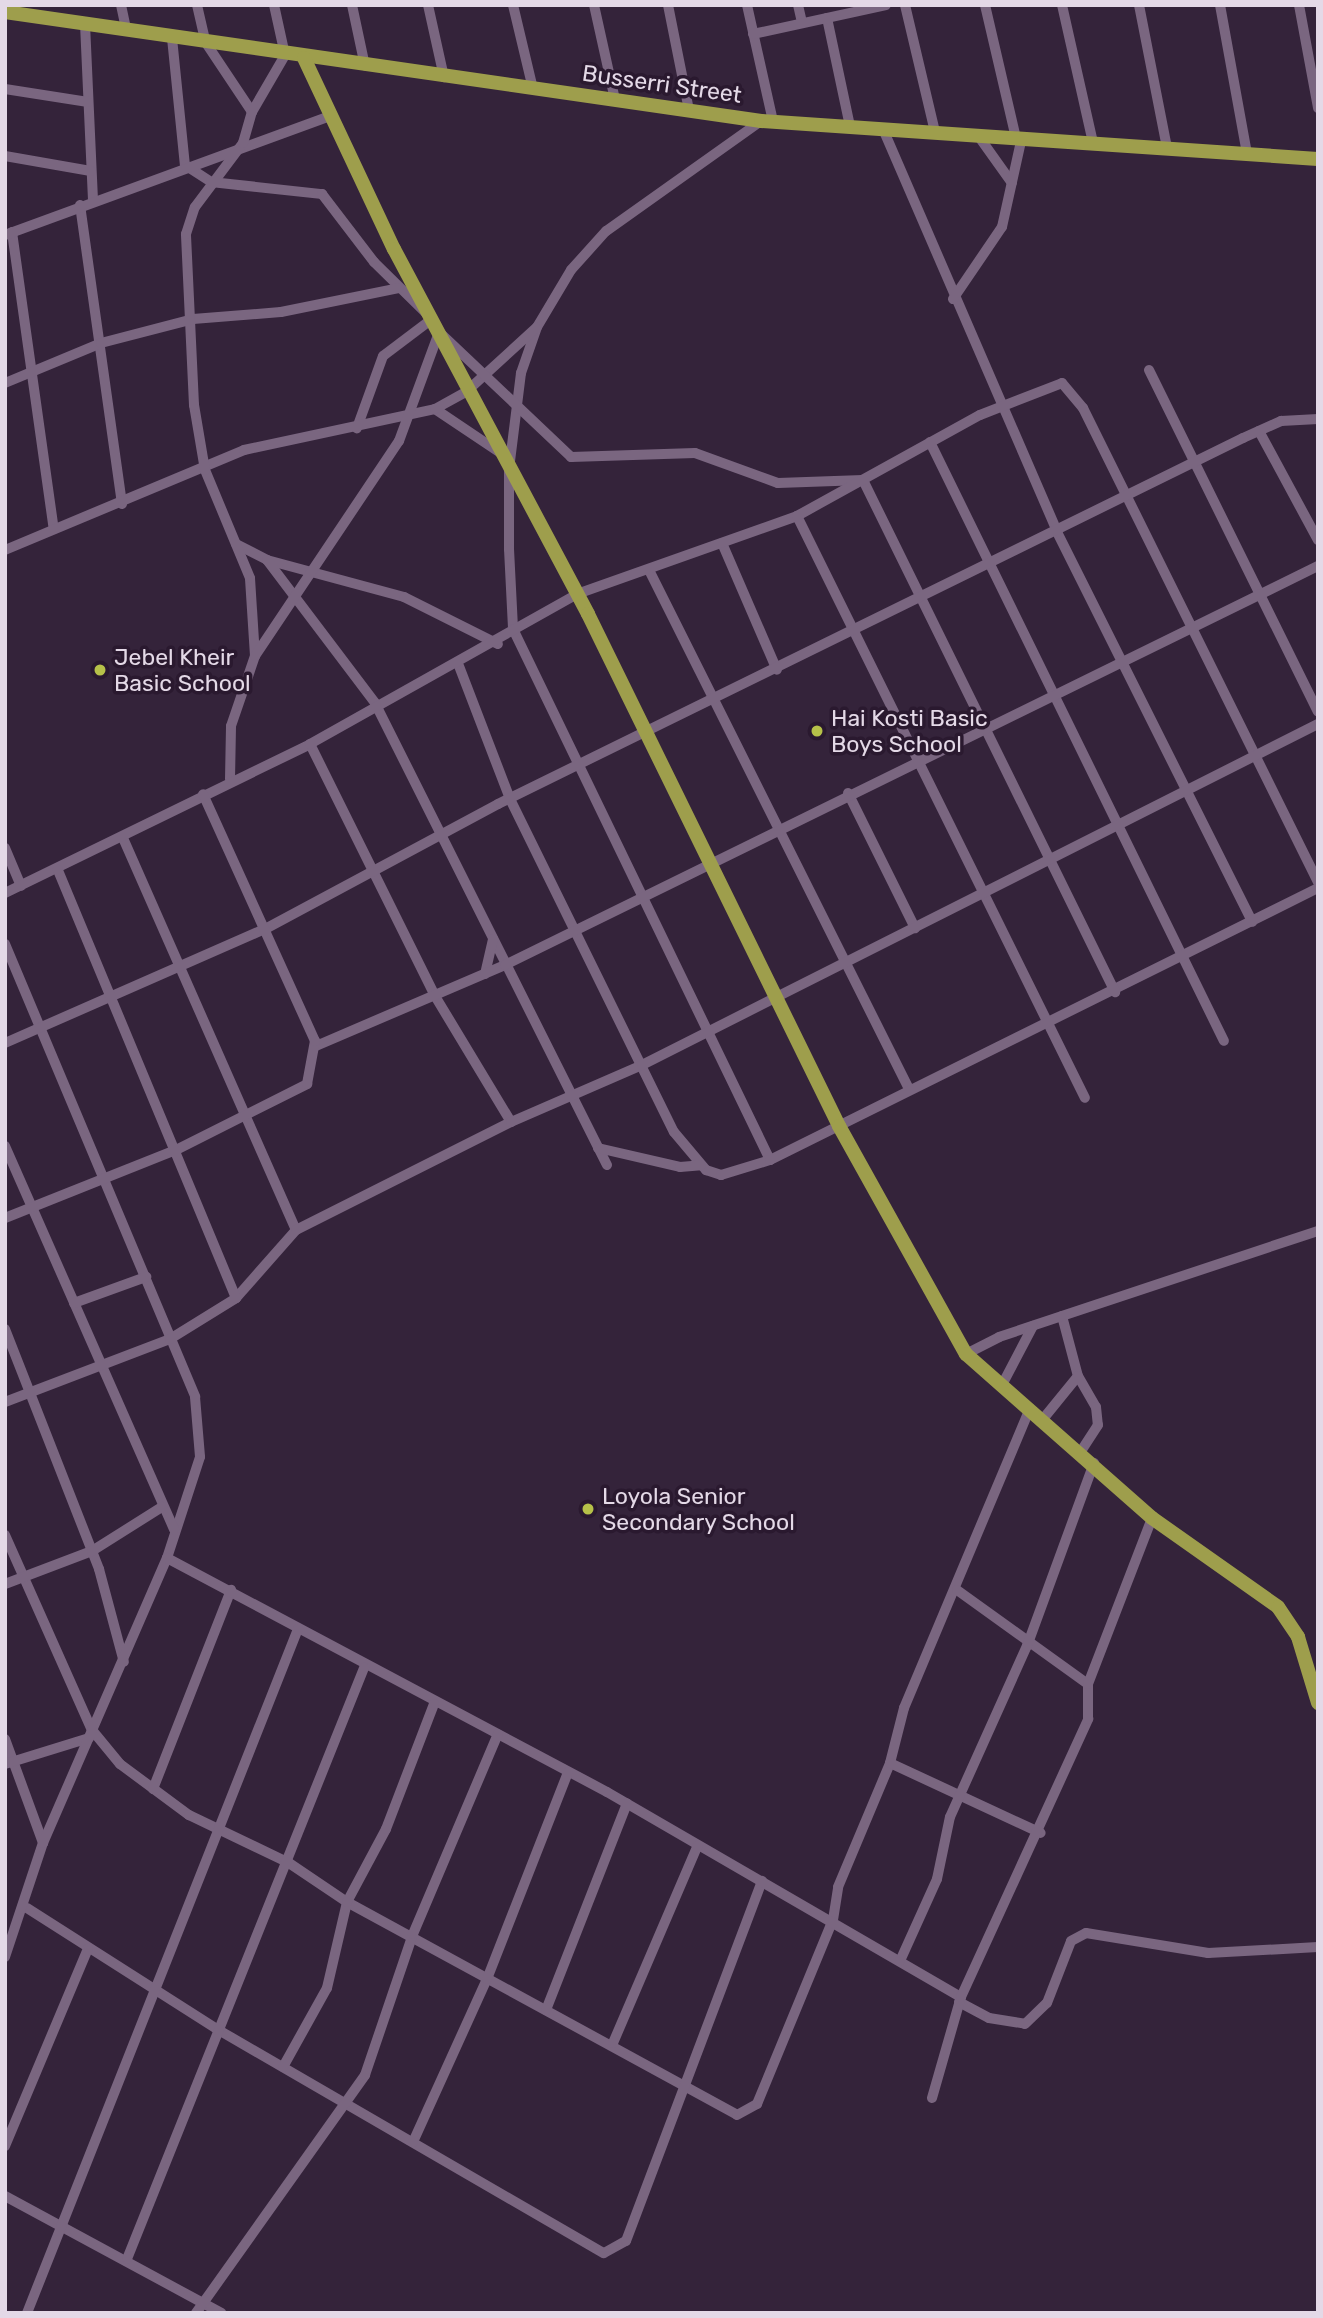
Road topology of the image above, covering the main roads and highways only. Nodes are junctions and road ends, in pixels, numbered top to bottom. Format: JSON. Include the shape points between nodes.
{"nodes":[{"id":1,"x":34,"y":11,"type":"edge"},
{"id":2,"x":5,"y":12,"type":"edge"},
{"id":3,"x":304,"y":58,"type":"junction"},
{"id":4,"x":1318,"y":159,"type":"edge"},
{"id":5,"x":1318,"y":1703,"type":"edge"}],
"edges":[{"from":1,"to":2,"type":"main road","name":"Busserri Street"},
{"from":1,"to":3,"type":"main road","name":"Busserri Street","via":[[85,24]]},
{"from":3,"to":4,"type":"main road","name":"Busserri Street","via":[[767,121]]},
{"from":3,"to":5,"type":"main road","via":[[467,391],[577,594],[839,1126],[967,1354],[1152,1518],[1289,1619]]}]}
